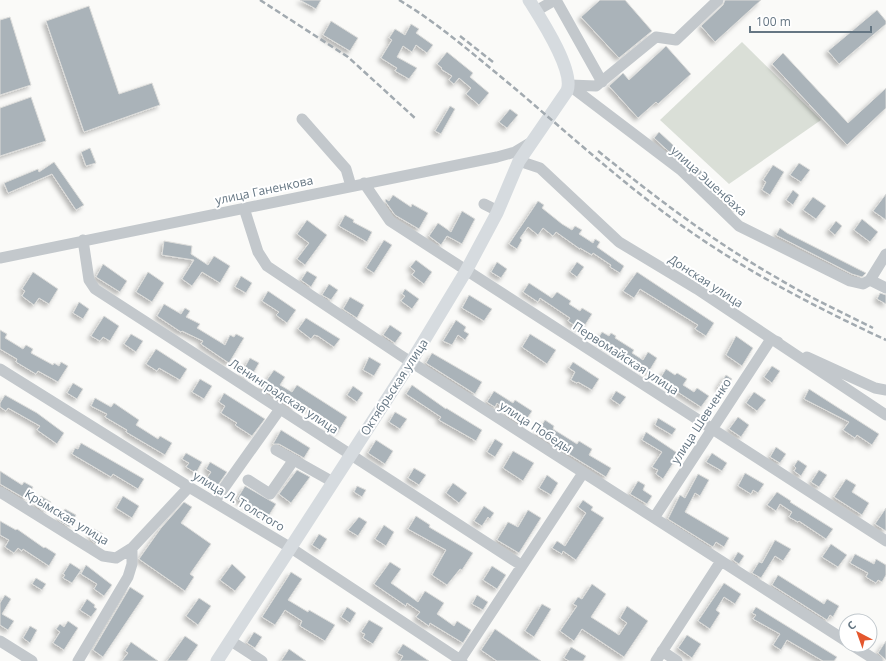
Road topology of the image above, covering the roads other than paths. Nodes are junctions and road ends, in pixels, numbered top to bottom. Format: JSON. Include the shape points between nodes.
{"nodes":[{"id":1,"x":556,"y":0,"type":"edge"},
{"id":2,"x":718,"y":0,"type":"edge"},
{"id":3,"x":533,"y":5,"type":"edge"},
{"id":4,"x":602,"y":82,"type":"junction"},
{"id":5,"x":570,"y":85,"type":"junction"},
{"id":6,"x":302,"y":120,"type":"dead end"},
{"id":7,"x":530,"y":143,"type":"junction"},
{"id":8,"x":519,"y":161,"type":"junction"},
{"id":9,"x":364,"y":183,"type":"junction"},
{"id":10,"x":351,"y":186,"type":"junction"},
{"id":11,"x":484,"y":204,"type":"dead end"},
{"id":12,"x":244,"y":208,"type":"junction"},
{"id":13,"x":498,"y":211,"type":"junction"},
{"id":14,"x":83,"y":240,"type":"junction"},
{"id":15,"x":886,"y":254,"type":"edge"},
{"id":16,"x":0,"y":258,"type":"edge"},
{"id":17,"x":466,"y":271,"type":"junction"},
{"id":18,"x":870,"y":280,"type":"junction"},
{"id":19,"x":886,"y":288,"type":"edge"},
{"id":20,"x":771,"y":339,"type":"junction"},
{"id":21,"x":412,"y":362,"type":"junction"},
{"id":22,"x":0,"y":369,"type":"edge"},
{"id":23,"x":886,"y":390,"type":"edge"},
{"id":24,"x":280,"y":409,"type":"junction"},
{"id":25,"x":886,"y":415,"type":"edge"},
{"id":26,"x":711,"y":428,"type":"junction"},
{"id":27,"x":276,"y":450,"type":"dead end"},
{"id":28,"x":351,"y":455,"type":"junction"},
{"id":29,"x":293,"y":461,"type":"junction"},
{"id":30,"x":583,"y":473,"type":"junction"},
{"id":31,"x":248,"y":480,"type":"dead end"},
{"id":32,"x":333,"y":482,"type":"junction"},
{"id":33,"x":189,"y":487,"type":"junction"},
{"id":34,"x":0,"y":492,"type":"edge"},
{"id":35,"x":214,"y":502,"type":"junction"},
{"id":36,"x":654,"y":518,"type":"junction"},
{"id":37,"x":886,"y":541,"type":"edge"},
{"id":38,"x":132,"y":548,"type":"junction"},
{"id":39,"x":291,"y":548,"type":"junction"},
{"id":40,"x":721,"y":561,"type":"junction"},
{"id":41,"x":521,"y":565,"type":"junction"},
{"id":42,"x":838,"y":637,"type":"edge"},
{"id":43,"x":0,"y":641,"type":"edge"},
{"id":44,"x":230,"y":641,"type":"junction"},
{"id":45,"x":662,"y":651,"type":"junction"},
{"id":46,"x":864,"y":653,"type":"edge"},
{"id":47,"x":461,"y":660,"type":"edge"},
{"id":48,"x":32,"y":661,"type":"edge"},
{"id":49,"x":78,"y":661,"type":"edge"},
{"id":50,"x":218,"y":661,"type":"edge"},
{"id":51,"x":262,"y":661,"type":"edge"},
{"id":52,"x":656,"y":661,"type":"edge"},
{"id":53,"x":677,"y":661,"type":"edge"},
{"id":54,"x":877,"y":661,"type":"edge"}],
"edges":[{"from":1,"to":3,"type":"street"},
{"from":1,"to":4,"type":"street"},
{"from":2,"to":4,"type":"street","via":[[676,40],[656,37]]},
{"from":3,"to":5,"type":"main road","via":[[562,59]]},
{"from":4,"to":5,"type":"street","via":[[591,86]]},
{"from":5,"to":7,"type":"main road","name":"Октябрьская улица"},
{"from":5,"to":18,"type":"street","name":"улица Эшенбаха","via":[[681,170],[739,226],[850,281],[864,284]]},
{"from":6,"to":10,"type":"street","via":[[346,169]]},
{"from":7,"to":8,"type":"main road","name":"Октябрьская улица"},
{"from":7,"to":9,"type":"street","name":"улица Ганенкова","via":[[516,152],[497,157]]},
{"from":8,"to":13,"type":"main road","name":"Октябрьская улица"},
{"from":8,"to":20,"type":"street","name":"Донская улица","via":[[540,168],[619,242],[697,289]]},
{"from":9,"to":10,"type":"street","name":"улица Ганенкова"},
{"from":9,"to":17,"type":"street","name":"Первомайская улица","via":[[390,220]]},
{"from":10,"to":12,"type":"street","name":"улица Ганенкова"},
{"from":11,"to":13,"type":"street"},
{"from":12,"to":14,"type":"street","name":"улица Ганенкова"},
{"from":12,"to":21,"type":"street","name":"улица Победы","via":[[258,252],[267,266]]},
{"from":13,"to":17,"type":"main road","name":"Октябрьская улица"},
{"from":14,"to":16,"type":"street","name":"улица Ганенкова"},
{"from":14,"to":24,"type":"street","name":"Ленинградская улица","via":[[89,280],[95,289]]},
{"from":15,"to":18,"type":"street"},
{"from":17,"to":21,"type":"main road","name":"Октябрьская улица"},
{"from":17,"to":26,"type":"street","name":"Первомайская улица"},
{"from":18,"to":19,"type":"street"},
{"from":20,"to":23,"type":"street","via":[[875,388]]},
{"from":20,"to":25,"type":"street","name":"Донская улица"},
{"from":20,"to":26,"type":"street","name":"улица Шевченко"},
{"from":21,"to":28,"type":"main road","name":"Октябрьская улица"},
{"from":21,"to":30,"type":"street","name":"улица Победы"},
{"from":22,"to":33,"type":"street","name":"улица Л. Толстого"},
{"from":24,"to":28,"type":"street","name":"Ленинградская улица"},
{"from":24,"to":35,"type":"street"},
{"from":26,"to":36,"type":"street","name":"улица Шевченко"},
{"from":26,"to":37,"type":"street","name":"Первомайская улица"},
{"from":27,"to":29,"type":"street"},
{"from":28,"to":32,"type":"main road","name":"Октябрьская улица"},
{"from":28,"to":41,"type":"street","name":"Ленинградская улица"},
{"from":29,"to":31,"type":"street","via":[[270,494]]},
{"from":29,"to":32,"type":"street"},
{"from":30,"to":36,"type":"street","name":"улица Победы"},
{"from":30,"to":41,"type":"street"},
{"from":32,"to":39,"type":"main road","name":"Октябрьская улица"},
{"from":33,"to":35,"type":"street","name":"улица Л. Толстого"},
{"from":33,"to":38,"type":"street","name":"Крымская улица"},
{"from":34,"to":38,"type":"street","name":"Крымская улица","via":[[103,556],[116,558]]},
{"from":35,"to":39,"type":"street","name":"улица Л. Толстого"},
{"from":36,"to":40,"type":"street","name":"улица Победы"},
{"from":38,"to":49,"type":"street","via":[[132,564],[128,577]]},
{"from":39,"to":44,"type":"main road","name":"Октябрьская улица"},
{"from":39,"to":47,"type":"street","name":"улица Л. Толстого"},
{"from":40,"to":42,"type":"street","name":"улица Победы"},
{"from":40,"to":45,"type":"street"},
{"from":41,"to":47,"type":"street"},
{"from":43,"to":48,"type":"street"},
{"from":44,"to":50,"type":"main road","name":"Октябрьская улица"},
{"from":44,"to":51,"type":"street"},
{"from":45,"to":52,"type":"street"},
{"from":45,"to":53,"type":"street"},
{"from":46,"to":54,"type":"street"}]}
